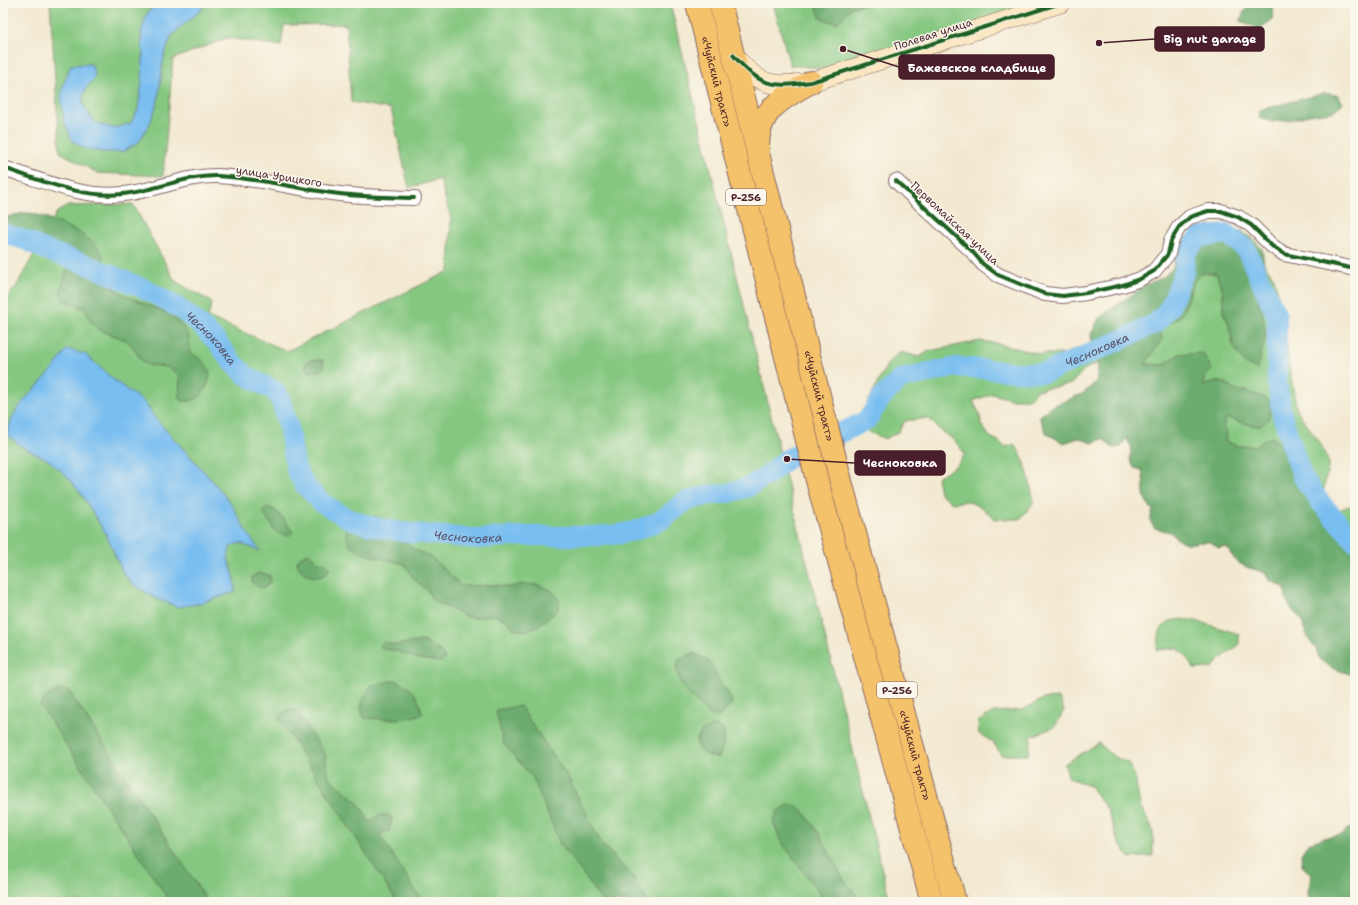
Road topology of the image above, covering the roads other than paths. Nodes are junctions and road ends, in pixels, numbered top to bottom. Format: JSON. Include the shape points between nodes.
{"nodes":[{"id":1,"x":698,"y":3,"type":"edge"},
{"id":2,"x":720,"y":3,"type":"edge"},
{"id":3,"x":1061,"y":3,"type":"edge"},
{"id":4,"x":733,"y":55,"type":"junction"},
{"id":5,"x":811,"y":82,"type":"junction"},
{"id":6,"x":758,"y":154,"type":"junction"},
{"id":7,"x":3,"y":168,"type":"edge"},
{"id":8,"x":896,"y":181,"type":"dead end"},
{"id":9,"x":414,"y":198,"type":"dead end"},
{"id":10,"x":1355,"y":269,"type":"edge"},
{"id":11,"x":932,"y":902,"type":"edge"},
{"id":12,"x":955,"y":902,"type":"edge"}],
"edges":[{"from":1,"to":11,"type":"highway","name":"«Чуйский тракт»","number":"Р-256","via":[[818,484]]},
{"from":2,"to":4,"type":"highway","name":"«Чуйский тракт»","number":"Р-256"},
{"from":3,"to":5,"type":"street","name":"Полевая улица"},
{"from":4,"to":5,"type":"street","name":"Полевая улица","via":[[751,74],[766,82],[783,85]]},
{"from":4,"to":6,"type":"highway","name":"«Чуйский тракт»","number":"Р-256"},
{"from":5,"to":6,"type":"highway","via":[[779,101],[766,114],[759,132]]},
{"from":6,"to":12,"type":"highway","name":"«Чуйский тракт»","number":"Р-256","via":[[815,385]]},
{"from":7,"to":9,"type":"street","name":"улица Урицкого","via":[[79,192],[99,194],[123,194],[193,178],[217,176],[334,193]]},
{"from":8,"to":10,"type":"street","name":"Первомайская улица","via":[[971,250],[982,264],[998,275],[1045,294],[1063,296],[1086,293],[1123,285],[1154,272],[1168,254],[1171,241],[1179,227],[1190,217],[1208,211],[1221,211],[1238,217],[1284,254]]}]}
